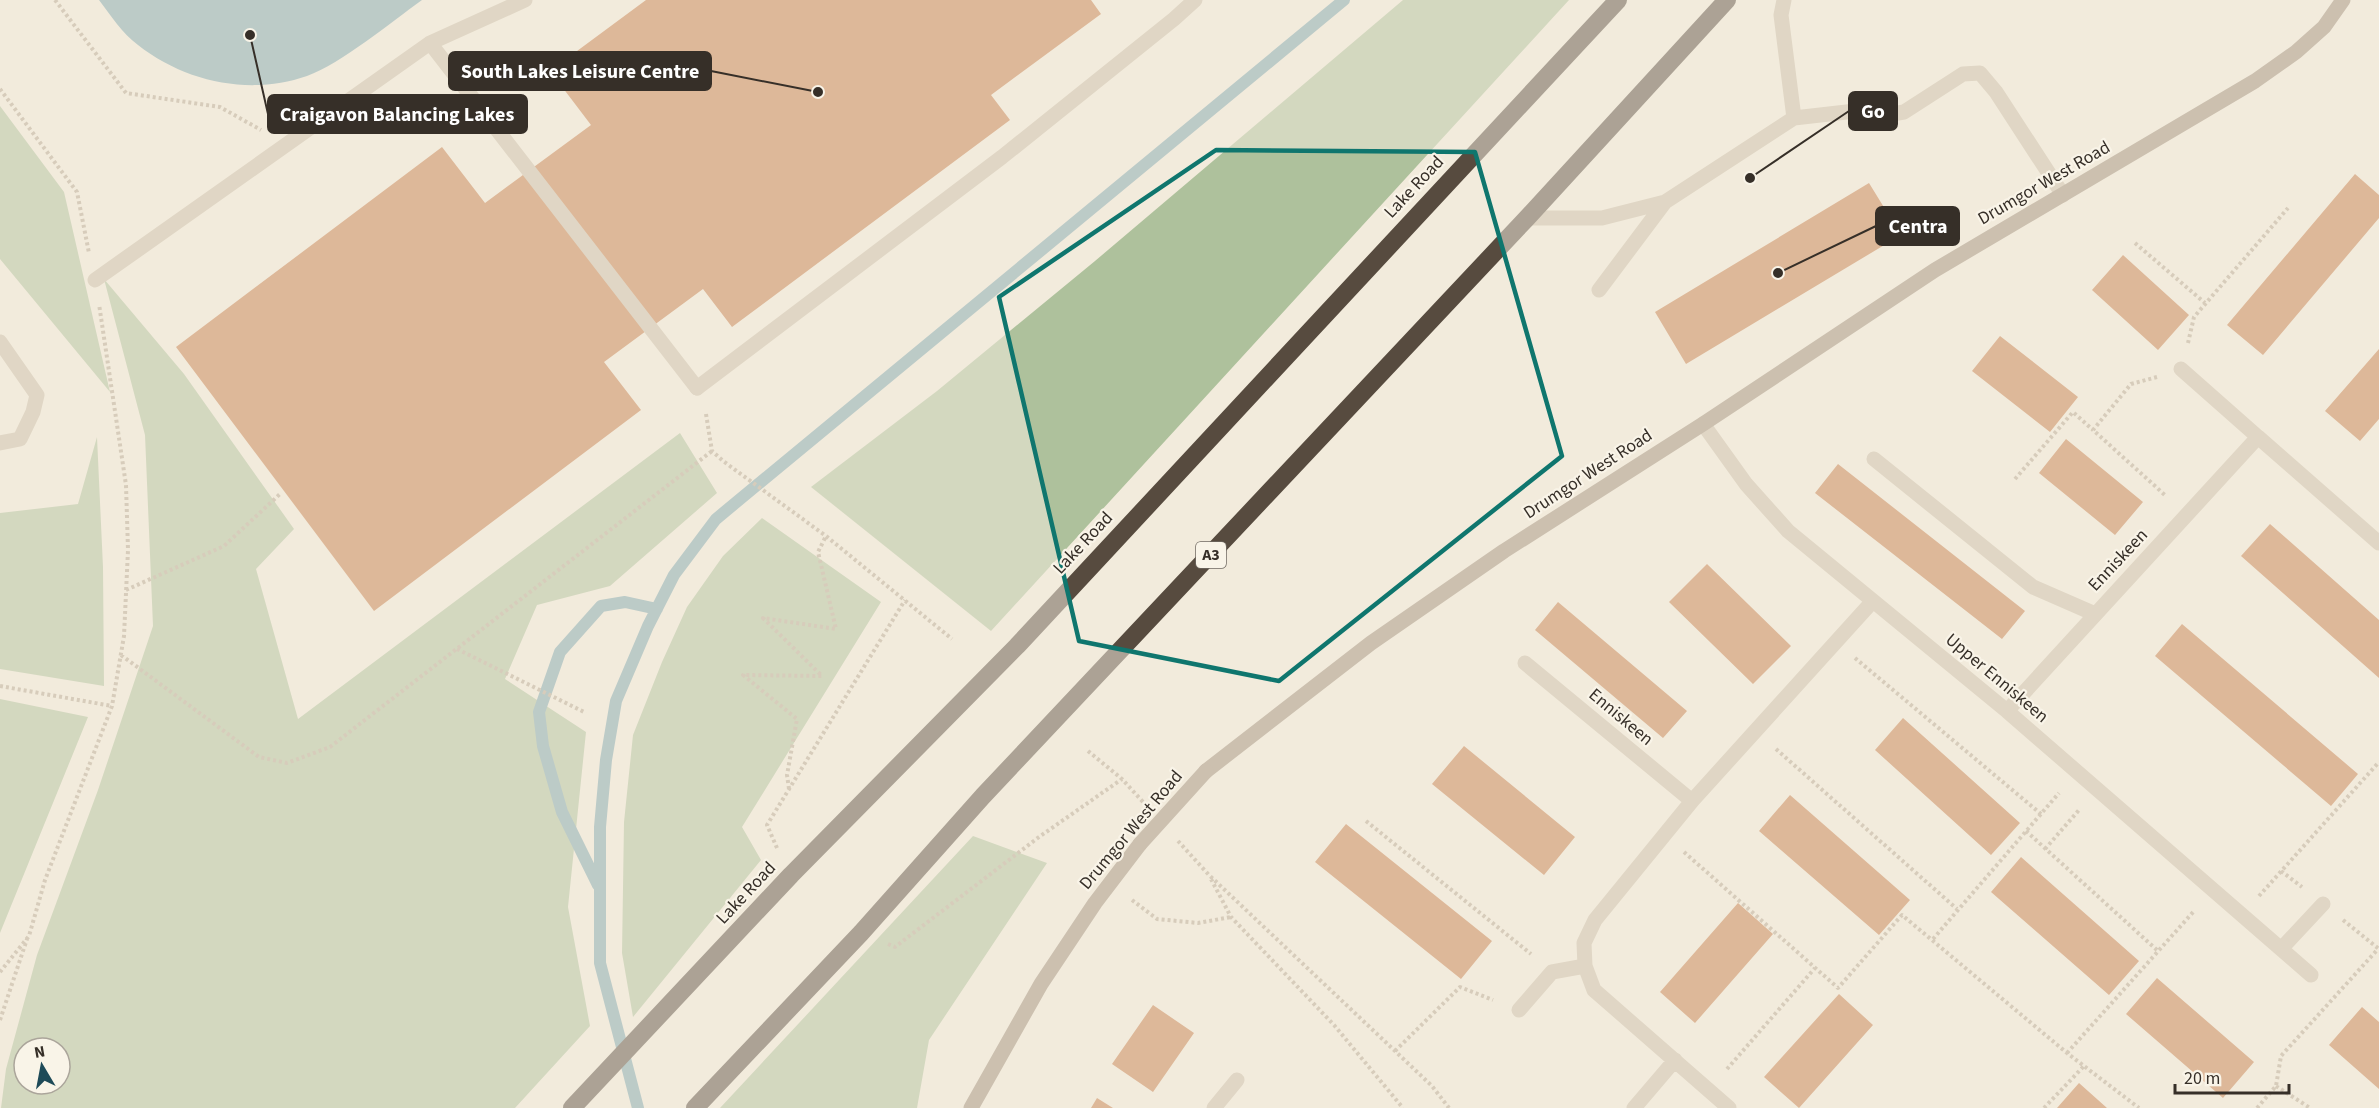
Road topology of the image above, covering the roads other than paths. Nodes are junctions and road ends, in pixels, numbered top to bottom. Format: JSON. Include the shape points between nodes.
{"nodes":[{"id":1,"x":525,"y":0,"type":"edge"},
{"id":2,"x":1195,"y":0,"type":"edge"},
{"id":3,"x":1618,"y":0,"type":"edge"},
{"id":4,"x":1727,"y":0,"type":"edge"},
{"id":5,"x":1784,"y":0,"type":"edge"},
{"id":6,"x":2343,"y":0,"type":"edge"},
{"id":7,"x":430,"y":42,"type":"junction"},
{"id":8,"x":1794,"y":118,"type":"junction"},
{"id":9,"x":2063,"y":195,"type":"junction"},
{"id":10,"x":1665,"y":202,"type":"junction"},
{"id":11,"x":1527,"y":218,"type":"junction"},
{"id":12,"x":95,"y":280,"type":"road end"},
{"id":13,"x":1599,"y":290,"type":"dead end"},
{"id":14,"x":0,"y":342,"type":"edge"},
{"id":15,"x":2181,"y":369,"type":"road end"},
{"id":16,"x":1703,"y":424,"type":"junction"},
{"id":17,"x":2258,"y":437,"type":"junction"},
{"id":18,"x":0,"y":443,"type":"edge"},
{"id":19,"x":1874,"y":459,"type":"dead end"},
{"id":20,"x":2379,"y":543,"type":"edge"},
{"id":21,"x":1872,"y":602,"type":"junction"},
{"id":22,"x":2095,"y":614,"type":"junction"},
{"id":23,"x":1525,"y":663,"type":"dead end"},
{"id":24,"x":2007,"y":711,"type":"junction"},
{"id":25,"x":1692,"y":801,"type":"junction"},
{"id":26,"x":2322,"y":904,"type":"dead end"},
{"id":27,"x":2281,"y":949,"type":"junction"},
{"id":28,"x":1585,"y":966,"type":"junction"},
{"id":29,"x":2311,"y":975,"type":"dead end"},
{"id":30,"x":1519,"y":1010,"type":"road end"},
{"id":31,"x":1675,"y":1060,"type":"junction"},
{"id":32,"x":1237,"y":1080,"type":"dead end"},
{"id":33,"x":572,"y":1108,"type":"edge"},
{"id":34,"x":695,"y":1108,"type":"edge"},
{"id":35,"x":971,"y":1108,"type":"edge"},
{"id":36,"x":1214,"y":1108,"type":"edge"},
{"id":37,"x":1635,"y":1108,"type":"edge"},
{"id":38,"x":1729,"y":1108,"type":"edge"}],
"edges":[{"from":1,"to":7,"type":"street"},
{"from":2,"to":7,"type":"street","via":[[1002,157],[697,388]]},
{"from":3,"to":33,"type":"highway","name":"Lake Road","via":[[1017,646],[791,875]]},
{"from":4,"to":11,"type":"highway","number":"A3"},
{"from":5,"to":8,"type":"street","via":[[1781,15]]},
{"from":6,"to":9,"type":"street","name":"Drumgor West Road","via":[[2324,27],[2264,75]]},
{"from":7,"to":12,"type":"street"},
{"from":8,"to":9,"type":"street","via":[[1864,111],[1886,115],[1904,112],[1963,74],[1980,73]]},
{"from":8,"to":10,"type":"street"},
{"from":9,"to":16,"type":"street","name":"Drumgor West Road","via":[[1935,270]]},
{"from":10,"to":11,"type":"street","via":[[1602,218]]},
{"from":10,"to":13,"type":"street"},
{"from":11,"to":34,"type":"highway","number":"A3"},
{"from":14,"to":18,"type":"street","via":[[37,395],[20,439]]},
{"from":15,"to":17,"type":"street"},
{"from":16,"to":21,"type":"street","name":"Upper Enniskeen","via":[[1746,484],[1788,531]]},
{"from":16,"to":35,"type":"street","name":"Drumgor West Road","bridge":true,"via":[[1503,551],[1371,643],[1206,771],[1140,844],[1111,883],[1041,984]]},
{"from":17,"to":20,"type":"street"},
{"from":17,"to":22,"type":"street","name":"Enniskeen"},
{"from":19,"to":22,"type":"street","via":[[2033,587]]},
{"from":21,"to":24,"type":"street","name":"Upper Enniskeen"},
{"from":21,"to":25,"type":"street"},
{"from":22,"to":24,"type":"street","name":"Enniskeen"},
{"from":23,"to":25,"type":"street","name":"Enniskeen"},
{"from":24,"to":27,"type":"street","name":"Upper Enniskeen"},
{"from":25,"to":28,"type":"street","via":[[1595,920],[1584,943]]},
{"from":26,"to":27,"type":"street"},
{"from":27,"to":29,"type":"street","name":"Upper Enniskeen"},
{"from":28,"to":30,"type":"street","via":[[1552,972]]},
{"from":28,"to":31,"type":"street","via":[[1594,990]]},
{"from":31,"to":37,"type":"street"},
{"from":31,"to":38,"type":"street"},
{"from":32,"to":36,"type":"street"}]}
